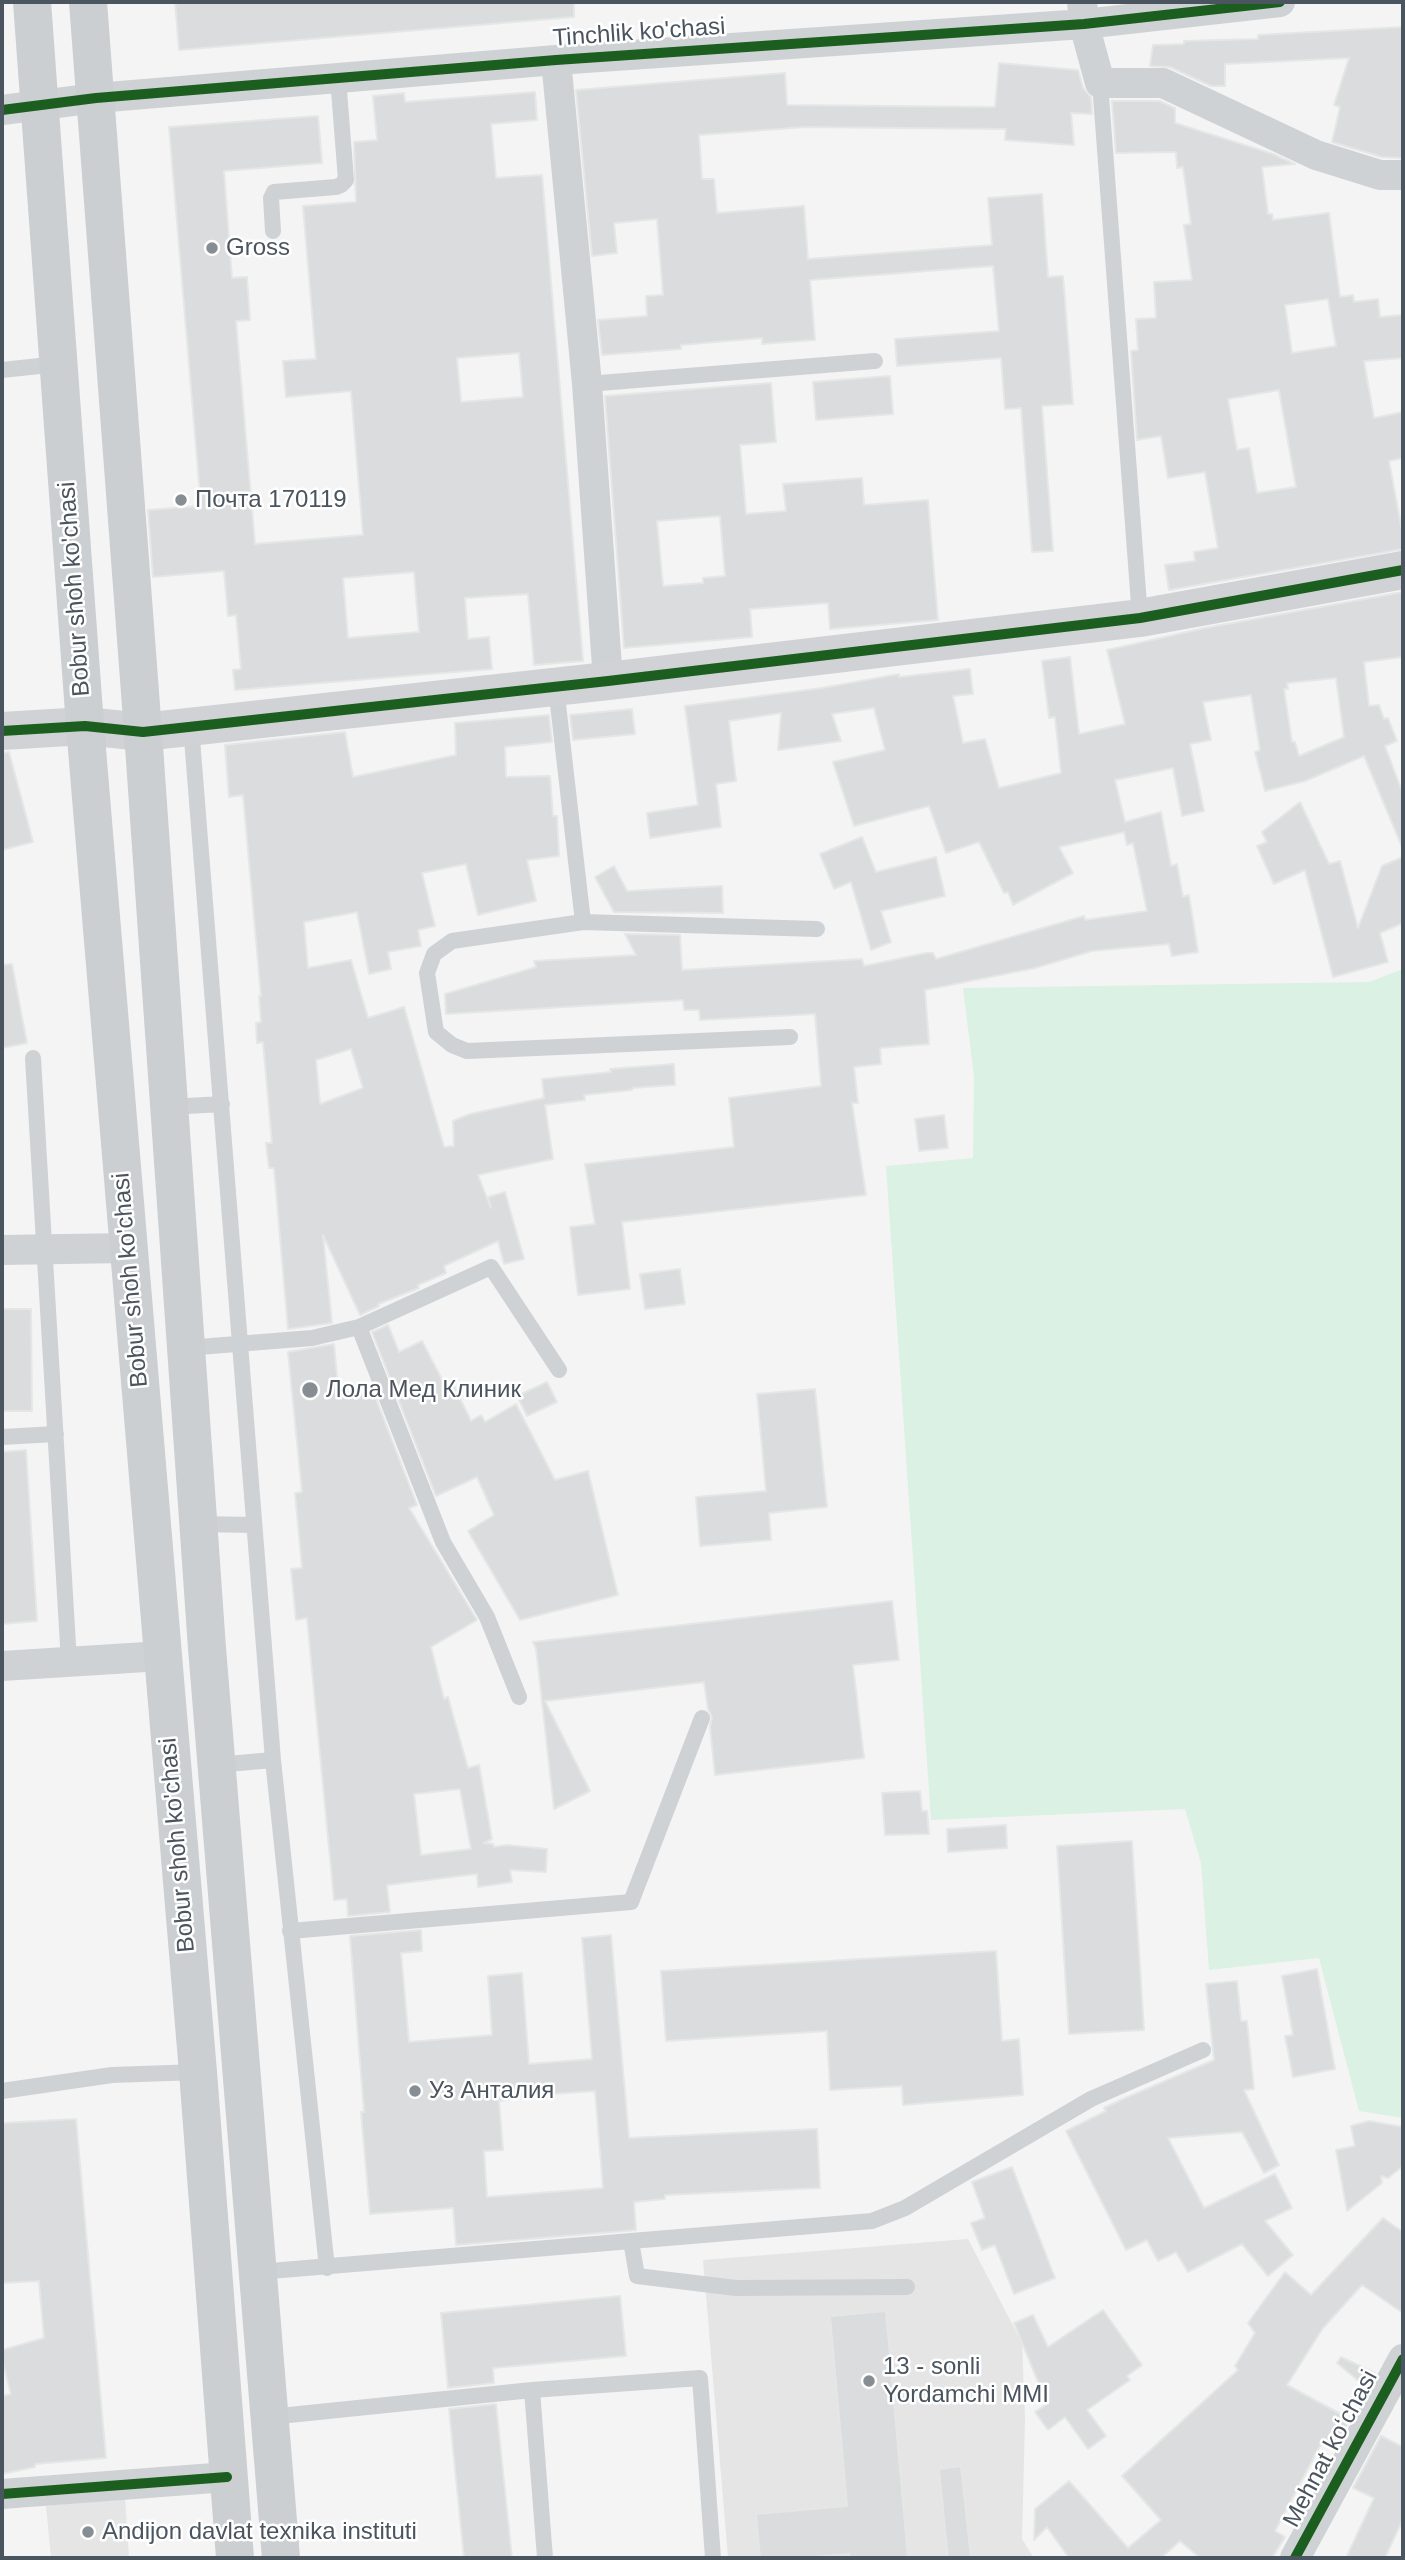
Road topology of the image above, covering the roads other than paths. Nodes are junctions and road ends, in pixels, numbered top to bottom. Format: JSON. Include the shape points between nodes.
{"nodes":[{"id":1,"x":32,"y":2,"type":"edge"},
{"id":2,"x":88,"y":2,"type":"edge"},
{"id":3,"x":1280,"y":2,"type":"edge"},
{"id":4,"x":1083,"y":13,"type":"edge"},
{"id":5,"x":556,"y":60,"type":"junction"},
{"id":6,"x":338,"y":78,"type":"junction"},
{"id":7,"x":1100,"y":83,"type":"junction"},
{"id":8,"x":96,"y":98,"type":"junction"},
{"id":9,"x":40,"y":107,"type":"junction"},
{"id":10,"x":2,"y":110,"type":"edge"},
{"id":11,"x":1403,"y":174,"type":"edge"},
{"id":12,"x":274,"y":231,"type":"dead end"},
{"id":13,"x":875,"y":361,"type":"dead end"},
{"id":14,"x":59,"y":364,"type":"junction"},
{"id":15,"x":2,"y":370,"type":"edge"},
{"id":16,"x":587,"y":384,"type":"junction"},
{"id":17,"x":1403,"y":570,"type":"edge"},
{"id":18,"x":1140,"y":618,"type":"junction"},
{"id":19,"x":608,"y":681,"type":"junction"},
{"id":20,"x":556,"y":687,"type":"junction"},
{"id":21,"x":85,"y":726,"type":"junction"},
{"id":22,"x":191,"y":726,"type":"junction"},
{"id":23,"x":2,"y":731,"type":"edge"},
{"id":24,"x":144,"y":732,"type":"junction"},
{"id":25,"x":583,"y":922,"type":"junction"},
{"id":26,"x":817,"y":929,"type":"dead end"},
{"id":27,"x":790,"y":1037,"type":"dead end"},
{"id":28,"x":33,"y":1058,"type":"dead end"},
{"id":29,"x":222,"y":1104,"type":"junction"},
{"id":30,"x":169,"y":1107,"type":"junction"},
{"id":31,"x":128,"y":1248,"type":"junction"},
{"id":32,"x":2,"y":1250,"type":"edge"},
{"id":33,"x":45,"y":1250,"type":"junction"},
{"id":34,"x":359,"y":1327,"type":"junction"},
{"id":35,"x":242,"y":1345,"type":"junction"},
{"id":36,"x":186,"y":1348,"type":"junction"},
{"id":37,"x":559,"y":1370,"type":"dead end"},
{"id":38,"x":56,"y":1434,"type":"junction"},
{"id":39,"x":2,"y":1437,"type":"edge"},
{"id":40,"x":198,"y":1524,"type":"junction"},
{"id":41,"x":253,"y":1525,"type":"junction"},
{"id":42,"x":162,"y":1656,"type":"junction"},
{"id":43,"x":69,"y":1662,"type":"junction"},
{"id":44,"x":2,"y":1666,"type":"edge"},
{"id":45,"x":519,"y":1697,"type":"dead end"},
{"id":46,"x":702,"y":1718,"type":"dead end"},
{"id":47,"x":272,"y":1760,"type":"junction"},
{"id":48,"x":216,"y":1765,"type":"junction"},
{"id":49,"x":290,"y":1931,"type":"junction"},
{"id":50,"x":1203,"y":2050,"type":"dead end"},
{"id":51,"x":198,"y":2072,"type":"junction"},
{"id":52,"x":2,"y":2091,"type":"edge"},
{"id":53,"x":631,"y":2241,"type":"junction"},
{"id":54,"x":327,"y":2268,"type":"junction"},
{"id":55,"x":256,"y":2273,"type":"junction"},
{"id":56,"x":907,"y":2287,"type":"dead end"},
{"id":57,"x":1403,"y":2359,"type":"edge"},
{"id":58,"x":532,"y":2390,"type":"junction"},
{"id":59,"x":269,"y":2417,"type":"junction"},
{"id":60,"x":228,"y":2477,"type":"junction"},
{"id":61,"x":2,"y":2494,"type":"edge"},
{"id":62,"x":235,"y":2558,"type":"edge"},
{"id":63,"x":281,"y":2558,"type":"edge"},
{"id":64,"x":545,"y":2558,"type":"edge"},
{"id":65,"x":713,"y":2558,"type":"edge"},
{"id":66,"x":1295,"y":2558,"type":"edge"}],
"edges":[{"from":1,"to":9,"type":"main road","name":"Bobur shoh ko'chasi"},
{"from":2,"to":8,"type":"main road","name":"Bobur shoh ko'chasi"},
{"from":3,"to":4,"type":"street","name":"Tinchlik ko'chasi"},
{"from":4,"to":5,"type":"street","name":"Tinchlik ko'chasi"},
{"from":4,"to":7,"type":"street"},
{"from":5,"to":6,"type":"street","name":"Tinchlik ko'chasi"},
{"from":5,"to":16,"type":"street"},
{"from":6,"to":8,"type":"street","name":"Tinchlik ko'chasi"},
{"from":6,"to":12,"type":"lane","via":[[346,180],[336,187],[274,192]]},
{"from":7,"to":11,"type":"street","via":[[1163,83],[1316,155],[1380,176]]},
{"from":7,"to":18,"type":"lane"},
{"from":8,"to":9,"type":"street","name":"Tinchlik ko'chasi"},
{"from":8,"to":24,"type":"main road","name":"Bobur shoh ko'chasi"},
{"from":9,"to":10,"type":"street","name":"Tinchlik ko'chasi"},
{"from":9,"to":14,"type":"main road","name":"Bobur shoh ko'chasi"},
{"from":13,"to":16,"type":"lane"},
{"from":14,"to":15,"type":"lane"},
{"from":14,"to":21,"type":"main road","name":"Bobur shoh ko'chasi"},
{"from":16,"to":19,"type":"street"},
{"from":17,"to":18,"type":"street"},
{"from":18,"to":19,"type":"street"},
{"from":19,"to":20,"type":"street"},
{"from":20,"to":22,"type":"street"},
{"from":20,"to":25,"type":"lane"},
{"from":21,"to":23,"type":"street"},
{"from":21,"to":24,"type":"street"},
{"from":21,"to":31,"type":"main road","name":"Bobur shoh ko'chasi"},
{"from":22,"to":24,"type":"street"},
{"from":22,"to":29,"type":"lane"},
{"from":24,"to":30,"type":"main road","name":"Bobur shoh ko'chasi"},
{"from":25,"to":26,"type":"lane"},
{"from":25,"to":27,"type":"lane","via":[[452,941],[434,954],[427,973],[436,1032],[467,1051]]},
{"from":28,"to":33,"type":"lane"},
{"from":29,"to":30,"type":"lane"},
{"from":29,"to":35,"type":"lane"},
{"from":30,"to":36,"type":"main road","name":"Bobur shoh ko'chasi"},
{"from":31,"to":33,"type":"street"},
{"from":31,"to":42,"type":"main road","name":"Bobur shoh ko'chasi"},
{"from":32,"to":33,"type":"street"},
{"from":33,"to":38,"type":"lane"},
{"from":34,"to":35,"type":"lane","via":[[312,1338]]},
{"from":34,"to":37,"type":"lane","via":[[491,1267]]},
{"from":34,"to":45,"type":"lane","via":[[443,1542],[487,1617]]},
{"from":35,"to":36,"type":"lane"},
{"from":35,"to":41,"type":"lane"},
{"from":36,"to":40,"type":"main road","name":"Bobur shoh ko'chasi"},
{"from":38,"to":39,"type":"lane"},
{"from":38,"to":43,"type":"lane"},
{"from":40,"to":41,"type":"lane"},
{"from":40,"to":48,"type":"main road","name":"Bobur shoh ko'chasi"},
{"from":41,"to":47,"type":"lane"},
{"from":42,"to":43,"type":"street"},
{"from":42,"to":51,"type":"main road","name":"Bobur shoh ko'chasi"},
{"from":43,"to":44,"type":"street"},
{"from":46,"to":49,"type":"lane","via":[[631,1902]]},
{"from":47,"to":48,"type":"lane"},
{"from":47,"to":49,"type":"lane"},
{"from":48,"to":55,"type":"main road","name":"Bobur shoh ko'chasi"},
{"from":49,"to":54,"type":"lane"},
{"from":50,"to":53,"type":"lane","via":[[1091,2099],[905,2208],[872,2221]]},
{"from":51,"to":52,"type":"lane","via":[[112,2075]]},
{"from":51,"to":60,"type":"main road","name":"Bobur shoh ko'chasi"},
{"from":53,"to":54,"type":"lane"},
{"from":53,"to":56,"type":"lane","via":[[637,2276],[736,2288]]},
{"from":54,"to":55,"type":"lane"},
{"from":55,"to":59,"type":"main road","name":"Bobur shoh ko'chasi"},
{"from":57,"to":66,"type":"street","name":"Mehnat koʻchasi"},
{"from":58,"to":59,"type":"lane"},
{"from":58,"to":64,"type":"lane"},
{"from":58,"to":65,"type":"lane","via":[[700,2378]]},
{"from":59,"to":63,"type":"main road","name":"Bobur shoh ko'chasi"},
{"from":60,"to":61,"type":"street"},
{"from":60,"to":62,"type":"main road","name":"Bobur shoh ko'chasi"}]}
